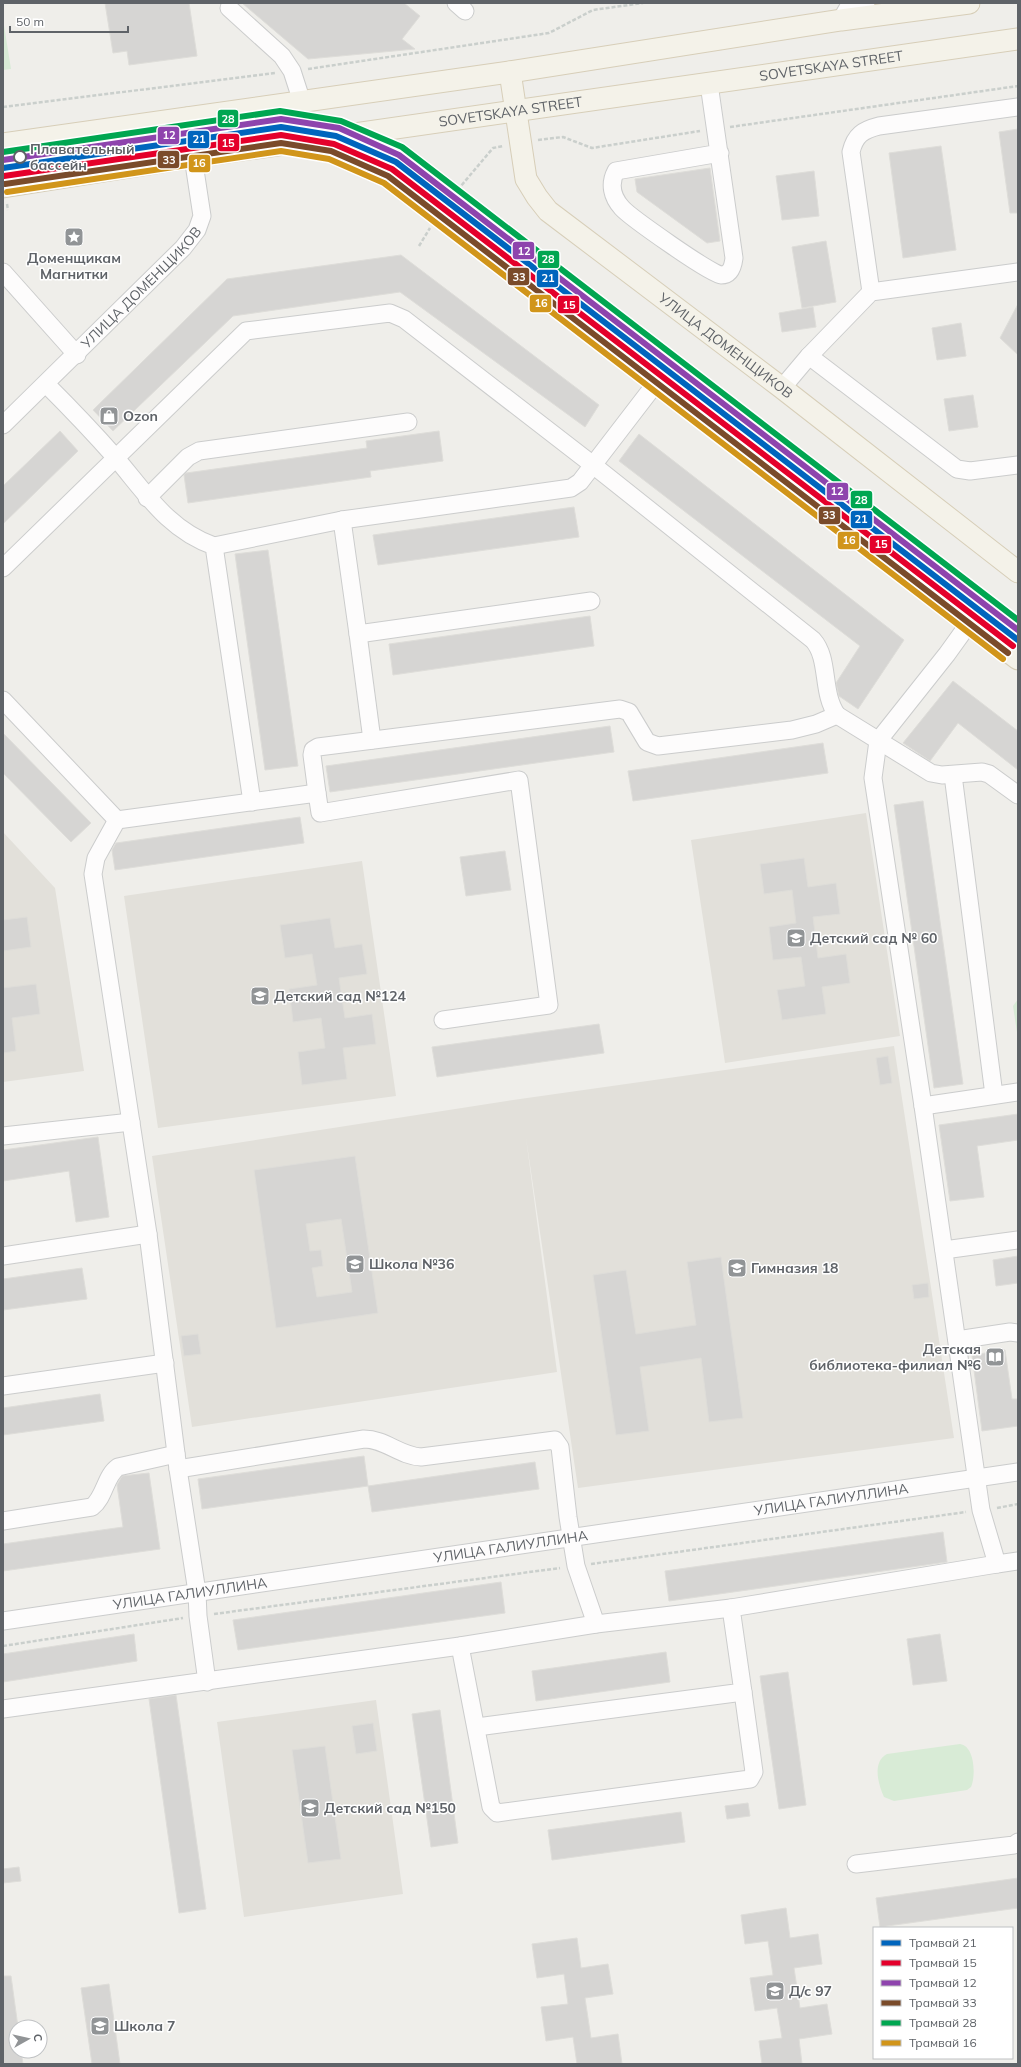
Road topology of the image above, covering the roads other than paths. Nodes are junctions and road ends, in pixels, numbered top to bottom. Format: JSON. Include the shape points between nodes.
{"nodes":[{"id":1,"x":866,"y":3,"type":"edge"},
{"id":2,"x":969,"y":3,"type":"edge"},
{"id":3,"x":229,"y":8,"type":"dead end"},
{"id":4,"x":841,"y":20,"type":"junction"},
{"id":5,"x":1018,"y":39,"type":"edge"},
{"id":6,"x":510,"y":72,"type":"junction"},
{"id":7,"x":709,"y":84,"type":"junction"},
{"id":8,"x":302,"y":102,"type":"junction"},
{"id":9,"x":1018,"y":107,"type":"edge"},
{"id":10,"x":516,"y":112,"type":"junction"},
{"id":11,"x":188,"y":118,"type":"junction"},
{"id":12,"x":319,"y":139,"type":"junction"},
{"id":13,"x":3,"y":144,"type":"edge"},
{"id":14,"x":720,"y":153,"type":"junction"},
{"id":15,"x":193,"y":157,"type":"junction"},
{"id":16,"x":3,"y":187,"type":"edge"},
{"id":17,"x":3,"y":272,"type":"edge"},
{"id":18,"x":1018,"y":272,"type":"edge"},
{"id":19,"x":871,"y":292,"type":"junction"},
{"id":20,"x":77,"y":355,"type":"junction"},
{"id":21,"x":809,"y":356,"type":"junction"},
{"id":22,"x":656,"y":383,"type":"junction"},
{"id":23,"x":46,"y":384,"type":"junction"},
{"id":24,"x":782,"y":388,"type":"junction"},
{"id":25,"x":408,"y":422,"type":"dead end"},
{"id":26,"x":3,"y":425,"type":"edge"},
{"id":27,"x":116,"y":458,"type":"junction"},
{"id":28,"x":593,"y":465,"type":"junction"},
{"id":29,"x":1018,"y":465,"type":"edge"},
{"id":30,"x":147,"y":498,"type":"junction"},
{"id":31,"x":342,"y":520,"type":"junction"},
{"id":32,"x":214,"y":546,"type":"junction"},
{"id":33,"x":3,"y":568,"type":"edge"},
{"id":34,"x":1018,"y":572,"type":"edge"},
{"id":35,"x":591,"y":601,"type":"dead end"},
{"id":36,"x":970,"y":622,"type":"junction"},
{"id":37,"x":358,"y":634,"type":"junction"},
{"id":38,"x":1018,"y":659,"type":"edge"},
{"id":39,"x":3,"y":700,"type":"edge"},
{"id":40,"x":837,"y":715,"type":"junction"},
{"id":41,"x":372,"y":740,"type":"junction"},
{"id":42,"x":878,"y":741,"type":"junction"},
{"id":43,"x":953,"y":775,"type":"junction"},
{"id":44,"x":317,"y":793,"type":"junction"},
{"id":45,"x":1018,"y":795,"type":"edge"},
{"id":46,"x":252,"y":802,"type":"junction"},
{"id":47,"x":117,"y":820,"type":"junction"},
{"id":48,"x":443,"y":1020,"type":"dead end"},
{"id":49,"x":1018,"y":1092,"type":"edge"},
{"id":50,"x":994,"y":1096,"type":"junction"},
{"id":51,"x":923,"y":1106,"type":"junction"},
{"id":52,"x":131,"y":1122,"type":"junction"},
{"id":53,"x":3,"y":1136,"type":"edge"},
{"id":54,"x":148,"y":1234,"type":"junction"},
{"id":55,"x":1018,"y":1240,"type":"edge"},
{"id":56,"x":944,"y":1250,"type":"junction"},
{"id":57,"x":3,"y":1256,"type":"edge"},
{"id":58,"x":1018,"y":1333,"type":"edge"},
{"id":59,"x":957,"y":1340,"type":"junction"},
{"id":60,"x":166,"y":1364,"type":"junction"},
{"id":61,"x":3,"y":1386,"type":"edge"},
{"id":62,"x":177,"y":1462,"type":"junction"},
{"id":63,"x":1018,"y":1472,"type":"edge"},
{"id":64,"x":975,"y":1478,"type":"junction"},
{"id":65,"x":3,"y":1521,"type":"edge"},
{"id":66,"x":572,"y":1537,"type":"junction"},
{"id":67,"x":1018,"y":1561,"type":"edge"},
{"id":68,"x":997,"y":1564,"type":"junction"},
{"id":69,"x":197,"y":1592,"type":"junction"},
{"id":70,"x":731,"y":1608,"type":"junction"},
{"id":71,"x":3,"y":1621,"type":"edge"},
{"id":72,"x":596,"y":1624,"type":"junction"},
{"id":73,"x":460,"y":1646,"type":"junction"},
{"id":74,"x":207,"y":1682,"type":"junction"},
{"id":75,"x":743,"y":1692,"type":"junction"},
{"id":76,"x":3,"y":1709,"type":"edge"},
{"id":77,"x":477,"y":1727,"type":"junction"},
{"id":78,"x":1018,"y":1842,"type":"edge"},
{"id":79,"x":856,"y":1864,"type":"dead end"}],
"edges":[{"from":1,"to":4,"type":"street","via":[[849,6]]},
{"from":2,"to":4,"type":"main road"},
{"from":3,"to":8,"type":"street","via":[[282,56],[292,71]]},
{"from":4,"to":6,"type":"main road"},
{"from":5,"to":7,"type":"main road","name":"SOVETSKAYA STREET"},
{"from":6,"to":8,"type":"main road"},
{"from":6,"to":10,"type":"main road","name":"УЛИЦА ДОМЕНЩИКОВ"},
{"from":7,"to":10,"type":"main road","name":"SOVETSKAYA STREET"},
{"from":7,"to":14,"type":"street"},
{"from":8,"to":11,"type":"main road"},
{"from":9,"to":19,"type":"street","via":[[879,126],[858,134],[851,152]]},
{"from":10,"to":12,"type":"main road","name":"SOVETSKAYA STREET"},
{"from":10,"to":24,"type":"main road","name":"УЛИЦА ДОМЕНЩИКОВ","via":[[526,178],[548,211]]},
{"from":11,"to":13,"type":"main road"},
{"from":11,"to":15,"type":"main road","name":"УЛИЦА ДОМЕНЩИКОВ"},
{"from":12,"to":15,"type":"main road","name":"SOVETSKAYA STREET"},
{"from":12,"to":22,"type":"main road","via":[[375,163]]},
{"from":14,"to":14,"type":"street","via":[[734,258],[733,267],[728,273],[721,275],[705,269],[622,208],[612,188],[612,178],[616,171]]},
{"from":15,"to":16,"type":"main road","name":"SOVETSKAYA STREET"},
{"from":15,"to":20,"type":"street","name":"УЛИЦА ДОМЕНЩИКОВ","via":[[202,216],[197,230],[183,248]]},
{"from":17,"to":20,"type":"street"},
{"from":18,"to":19,"type":"street"},
{"from":19,"to":21,"type":"street"},
{"from":20,"to":23,"type":"street","name":"УЛИЦА ДОМЕНЩИКОВ"},
{"from":21,"to":24,"type":"street"},
{"from":21,"to":29,"type":"street","via":[[957,469],[970,471]]},
{"from":22,"to":28,"type":"street"},
{"from":22,"to":36,"type":"main road"},
{"from":23,"to":26,"type":"street","name":"УЛИЦА ДОМЕНЩИКОВ"},
{"from":23,"to":27,"type":"street"},
{"from":24,"to":34,"type":"main road","name":"УЛИЦА ДОМЕНЩИКОВ"},
{"from":25,"to":30,"type":"street","via":[[199,451],[188,457]]},
{"from":27,"to":28,"type":"street","via":[[246,331],[390,313],[404,319]]},
{"from":27,"to":30,"type":"street"},
{"from":27,"to":33,"type":"street"},
{"from":28,"to":31,"type":"street","via":[[576,485],[566,490]]},
{"from":28,"to":40,"type":"street","via":[[813,640],[819,649],[827,697]]},
{"from":30,"to":32,"type":"street","via":[[180,528],[198,540]]},
{"from":31,"to":32,"type":"street"},
{"from":31,"to":37,"type":"street"},
{"from":32,"to":46,"type":"street"},
{"from":35,"to":37,"type":"street"},
{"from":36,"to":38,"type":"main road"},
{"from":36,"to":42,"type":"street"},
{"from":37,"to":41,"type":"street"},
{"from":39,"to":47,"type":"street"},
{"from":40,"to":41,"type":"street","via":[[792,730],[658,746],[647,742],[629,712],[620,709]]},
{"from":40,"to":42,"type":"street"},
{"from":41,"to":44,"type":"street","via":[[318,747],[314,750],[312,755]]},
{"from":42,"to":43,"type":"street","via":[[932,773]]},
{"from":42,"to":51,"type":"street","via":[[873,778]]},
{"from":43,"to":45,"type":"street","via":[[982,772],[989,774]]},
{"from":43,"to":50,"type":"street"},
{"from":44,"to":46,"type":"street"},
{"from":44,"to":48,"type":"street","via":[[320,813],[519,780],[549,1005]]},
{"from":46,"to":47,"type":"street"},
{"from":47,"to":52,"type":"street","via":[[93,868]]},
{"from":49,"to":50,"type":"street"},
{"from":50,"to":51,"type":"street"},
{"from":51,"to":56,"type":"street"},
{"from":52,"to":53,"type":"street"},
{"from":52,"to":54,"type":"street"},
{"from":54,"to":57,"type":"street"},
{"from":54,"to":60,"type":"street"},
{"from":55,"to":56,"type":"street"},
{"from":56,"to":59,"type":"street"},
{"from":58,"to":59,"type":"street"},
{"from":59,"to":64,"type":"street"},
{"from":60,"to":61,"type":"street"},
{"from":60,"to":62,"type":"street"},
{"from":62,"to":65,"type":"street","via":[[118,1467],[92,1507]]},
{"from":62,"to":66,"type":"street","via":[[364,1439],[378,1440],[405,1454],[421,1457],[555,1440],[560,1446]]},
{"from":62,"to":69,"type":"street"},
{"from":63,"to":64,"type":"street","name":"УЛИЦА ГАЛИУЛЛИНА"},
{"from":64,"to":66,"type":"street","name":"УЛИЦА ГАЛИУЛЛИНА"},
{"from":64,"to":68,"type":"street","via":[[981,1510]]},
{"from":66,"to":69,"type":"street","name":"УЛИЦА ГАЛИУЛЛИНА"},
{"from":66,"to":72,"type":"street","via":[[576,1566]]},
{"from":67,"to":68,"type":"street"},
{"from":68,"to":70,"type":"street"},
{"from":69,"to":71,"type":"street","name":"УЛИЦА ГАЛИУЛЛИНА"},
{"from":69,"to":74,"type":"street"},
{"from":70,"to":72,"type":"street"},
{"from":70,"to":75,"type":"street"},
{"from":72,"to":73,"type":"street"},
{"from":73,"to":74,"type":"street"},
{"from":73,"to":77,"type":"street"},
{"from":74,"to":76,"type":"street"},
{"from":75,"to":77,"type":"street"},
{"from":75,"to":77,"type":"street","via":[[754,1772],[750,1779],[515,1811],[497,1813],[491,1807]]},
{"from":78,"to":79,"type":"street","via":[[1014,1845]]}]}
